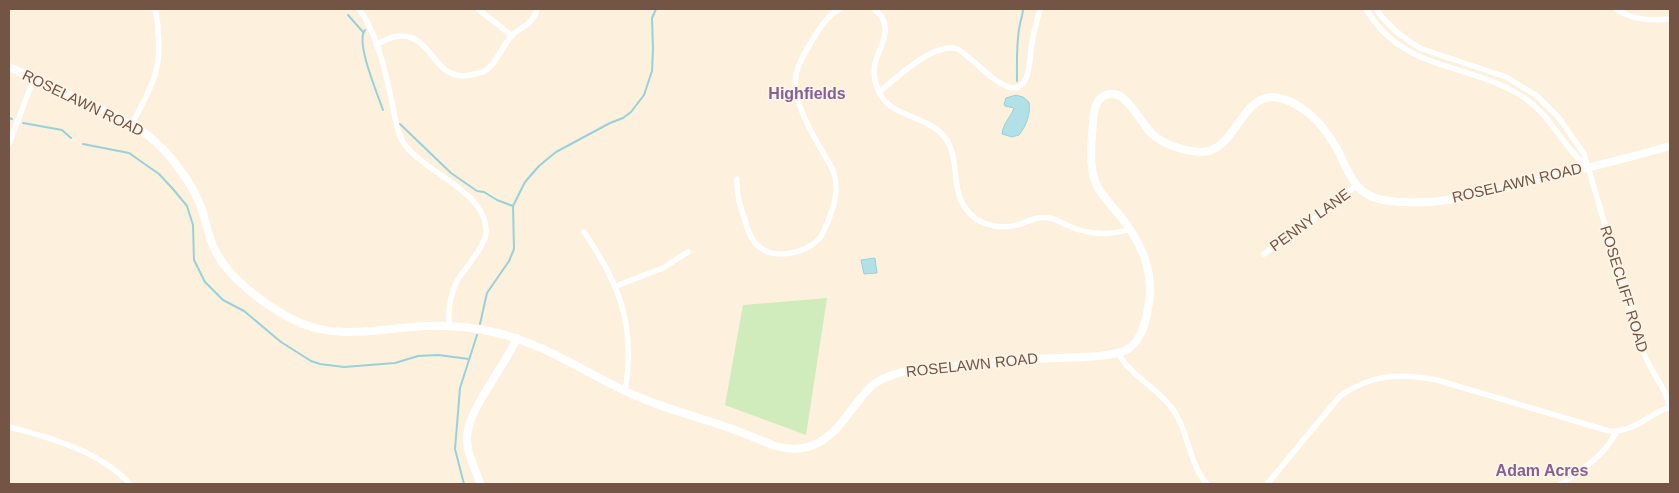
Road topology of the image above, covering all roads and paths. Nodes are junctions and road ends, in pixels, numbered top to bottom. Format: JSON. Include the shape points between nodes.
{"nodes":[{"id":1,"x":155,"y":9,"type":"edge"},
{"id":2,"x":359,"y":9,"type":"edge"},
{"id":3,"x":478,"y":9,"type":"edge"},
{"id":4,"x":537,"y":9,"type":"edge"},
{"id":5,"x":840,"y":9,"type":"edge"},
{"id":6,"x":874,"y":9,"type":"edge"},
{"id":7,"x":1040,"y":9,"type":"edge"},
{"id":8,"x":1366,"y":9,"type":"edge"},
{"id":9,"x":1376,"y":9,"type":"edge"},
{"id":10,"x":1616,"y":9,"type":"edge"},
{"id":11,"x":1670,"y":19,"type":"edge"},
{"id":12,"x":511,"y":35,"type":"junction"},
{"id":13,"x":376,"y":45,"type":"junction"},
{"id":14,"x":9,"y":67,"type":"edge"},
{"id":15,"x":34,"y":78,"type":"junction"},
{"id":16,"x":879,"y":92,"type":"junction"},
{"id":17,"x":132,"y":124,"type":"junction"},
{"id":18,"x":9,"y":144,"type":"edge"},
{"id":19,"x":1670,"y":146,"type":"edge"},
{"id":20,"x":1588,"y":168,"type":"junction"},
{"id":21,"x":737,"y":179,"type":"dead end"},
{"id":22,"x":1356,"y":186,"type":"junction"},
{"id":23,"x":1130,"y":229,"type":"junction"},
{"id":24,"x":584,"y":232,"type":"dead end"},
{"id":25,"x":688,"y":252,"type":"dead end"},
{"id":26,"x":1264,"y":254,"type":"dead end"},
{"id":27,"x":616,"y":286,"type":"junction"},
{"id":28,"x":449,"y":326,"type":"junction"},
{"id":29,"x":517,"y":338,"type":"junction"},
{"id":30,"x":1118,"y":353,"type":"junction"},
{"id":31,"x":625,"y":391,"type":"junction"},
{"id":32,"x":1670,"y":407,"type":"edge"},
{"id":33,"x":9,"y":427,"type":"edge"},
{"id":34,"x":1616,"y":432,"type":"junction"},
{"id":35,"x":130,"y":484,"type":"edge"},
{"id":36,"x":480,"y":484,"type":"edge"},
{"id":37,"x":1207,"y":484,"type":"edge"},
{"id":38,"x":1267,"y":484,"type":"edge"},
{"id":39,"x":1561,"y":484,"type":"edge"}],
"edges":[{"from":1,"to":17,"type":"street","via":[[159,66]]},
{"from":2,"to":13,"type":"street"},
{"from":3,"to":12,"type":"street"},
{"from":4,"to":12,"type":"street","via":[[528,25]]},
{"from":5,"to":21,"type":"street","via":[[830,16],[811,42],[798,67],[795,85],[800,106],[836,179],[834,208],[822,235],[810,246],[796,252],[772,253],[760,248],[747,227],[738,197]]},
{"from":6,"to":16,"type":"street","via":[[885,29],[874,73]]},
{"from":7,"to":16,"type":"street","via":[[1026,78],[1018,86],[1011,88],[998,82],[961,52],[947,48],[936,50]]},
{"from":8,"to":20,"type":"street","via":[[1385,33],[1413,54],[1495,83],[1524,98],[1543,114],[1577,159]]},
{"from":9,"to":20,"type":"street","name":"ROSECLIFF ROAD","via":[[1388,24],[1422,49],[1506,77],[1537,96],[1559,118],[1581,148]]},
{"from":10,"to":11,"type":"street","via":[[1636,18]]},
{"from":12,"to":13,"type":"street","via":[[483,72],[465,76],[443,69],[424,45],[414,38],[401,35]]},
{"from":13,"to":28,"type":"street","via":[[403,142],[466,195],[480,211],[486,228],[484,240],[462,272],[452,295]]},
{"from":14,"to":15,"type":"street","name":"ROSELAWN ROAD"},
{"from":15,"to":17,"type":"street","name":"ROSELAWN ROAD"},
{"from":15,"to":18,"type":"street"},
{"from":16,"to":23,"type":"street","via":[[888,105],[933,126],[948,140],[962,204],[982,223],[1000,227],[1039,218],[1102,235]]},
{"from":17,"to":28,"type":"street","name":"ROSELAWN ROAD","via":[[164,149],[189,183],[220,260],[241,282],[283,314],[334,332]]},
{"from":19,"to":20,"type":"street","name":"ROSELAWN ROAD"},
{"from":20,"to":22,"type":"street","name":"ROSELAWN ROAD","via":[[1441,200],[1386,200],[1368,195]]},
{"from":20,"to":32,"type":"street","name":"ROSECLIFF ROAD","via":[[1642,349]]},
{"from":22,"to":23,"type":"street","via":[[1322,127],[1302,108],[1282,99],[1269,98],[1255,103],[1219,146],[1199,152],[1161,140],[1122,96],[1111,94],[1101,98],[1095,108],[1092,164],[1098,187]]},
{"from":22,"to":26,"type":"street","name":"PENNY LANE"},
{"from":23,"to":30,"type":"street","via":[[1145,256],[1151,294],[1141,334],[1132,346]]},
{"from":24,"to":27,"type":"street","via":[[603,259]]},
{"from":25,"to":27,"type":"street","via":[[663,268]]},
{"from":27,"to":31,"type":"street","via":[[627,337]]},
{"from":28,"to":29,"type":"street","name":"ROSELAWN ROAD"},
{"from":29,"to":31,"type":"street","name":"ROSELAWN ROAD","via":[[558,355]]},
{"from":29,"to":36,"type":"street","via":[[467,428],[467,446]]},
{"from":30,"to":31,"type":"street","name":"ROSELAWN ROAD","via":[[895,374],[866,392],[830,435],[810,447],[796,450],[775,446]]},
{"from":30,"to":37,"type":"street","via":[[1127,367],[1158,392],[1175,412],[1197,470]]},
{"from":32,"to":34,"type":"street","via":[[1634,427]]},
{"from":33,"to":35,"type":"street","via":[[82,452],[116,470]]},
{"from":34,"to":38,"type":"street","via":[[1437,380],[1413,376],[1385,377],[1362,382],[1340,396]]},
{"from":34,"to":39,"type":"street","via":[[1602,454]]}]}
